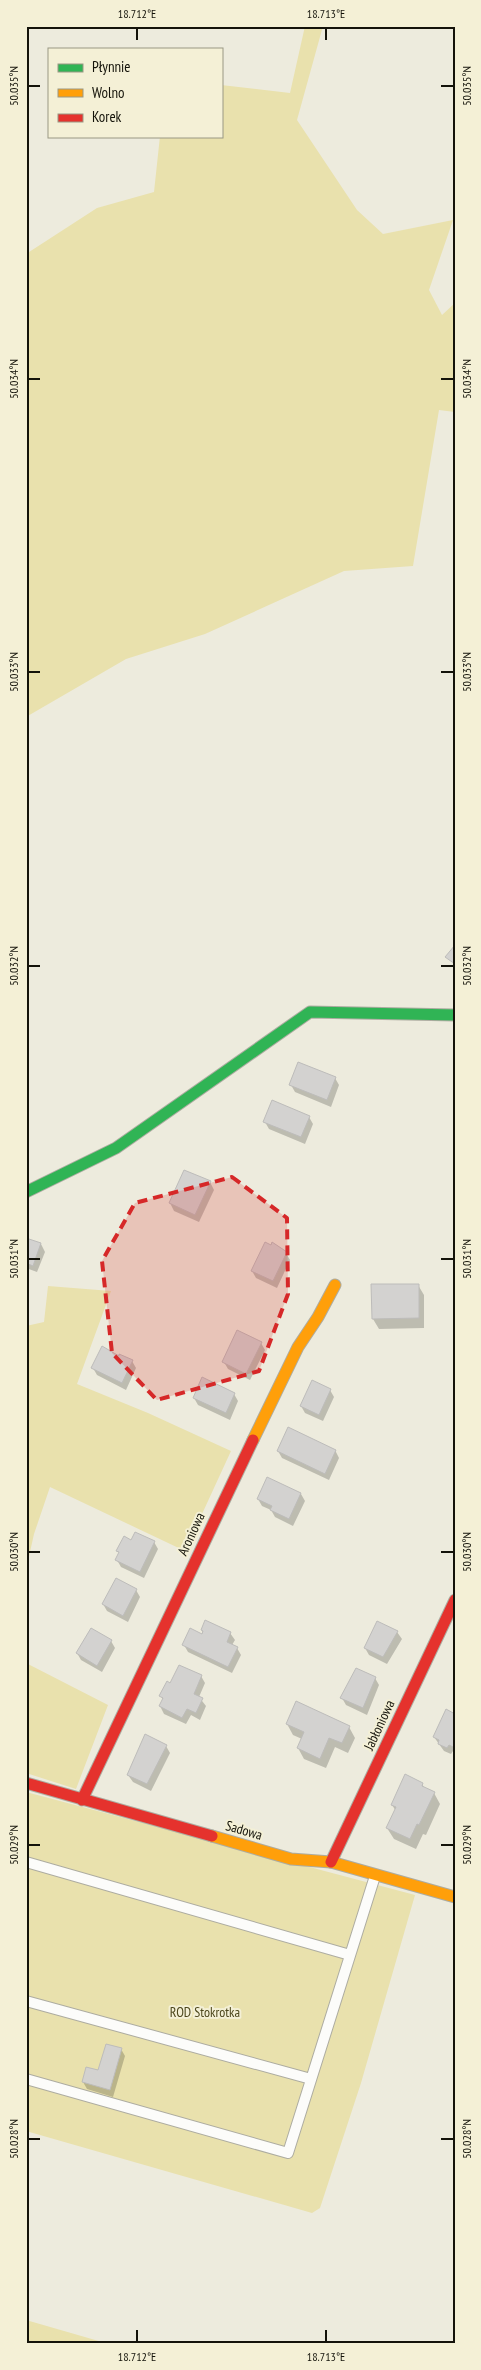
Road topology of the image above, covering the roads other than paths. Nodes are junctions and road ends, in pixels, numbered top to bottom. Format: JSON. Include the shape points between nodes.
{"nodes":[{"id":1,"x":455,"y":1016,"type":"edge"},
{"id":2,"x":26,"y":1192,"type":"edge"},
{"id":3,"x":335,"y":1285,"type":"dead end"},
{"id":4,"x":455,"y":1600,"type":"edge"},
{"id":5,"x":26,"y":1783,"type":"edge"},
{"id":6,"x":82,"y":1800,"type":"junction"},
{"id":7,"x":26,"y":1862,"type":"edge"},
{"id":8,"x":331,"y":1862,"type":"junction"},
{"id":9,"x":376,"y":1875,"type":"junction"},
{"id":10,"x":455,"y":1897,"type":"edge"},
{"id":11,"x":350,"y":1954,"type":"junction"},
{"id":12,"x":26,"y":2002,"type":"edge"},
{"id":13,"x":26,"y":2079,"type":"edge"},
{"id":14,"x":311,"y":2080,"type":"junction"}],
"edges":[{"from":1,"to":2,"type":"street","via":[[310,1012],[116,1148]]},
{"from":3,"to":6,"type":"street","name":"Aroniowa","via":[[298,1347],[269,1405]]},
{"from":4,"to":8,"type":"street","name":"Jabłoniowa"},
{"from":5,"to":6,"type":"street","name":"Sadowa"},
{"from":6,"to":8,"type":"street","name":"Sadowa","via":[[291,1859]]},
{"from":7,"to":11,"type":"lane"},
{"from":8,"to":9,"type":"street","name":"Sadowa"},
{"from":9,"to":10,"type":"street","name":"Sadowa"},
{"from":9,"to":11,"type":"lane"},
{"from":11,"to":14,"type":"lane"},
{"from":12,"to":14,"type":"lane"},
{"from":13,"to":14,"type":"lane","via":[[288,2152]]}]}
